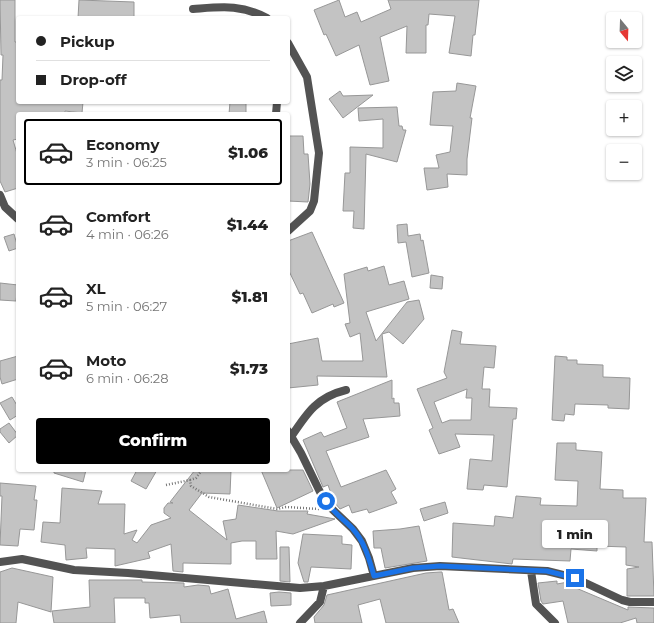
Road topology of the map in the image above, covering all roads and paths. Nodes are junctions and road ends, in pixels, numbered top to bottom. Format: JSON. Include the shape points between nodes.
{"nodes":[{"id":1,"x":193,"y":9,"type":"dead end"},
{"id":2,"x":263,"y":16,"type":"edge"},
{"id":3,"x":290,"y":47,"type":"edge"},
{"id":4,"x":0,"y":195,"type":"edge"},
{"id":5,"x":16,"y":217,"type":"edge"},
{"id":6,"x":290,"y":229,"type":"edge"},
{"id":7,"x":346,"y":390,"type":"dead end"},
{"id":8,"x":290,"y":434,"type":"edge"},
{"id":9,"x":200,"y":472,"type":"edge"},
{"id":10,"x":190,"y":480,"type":"junction"},
{"id":11,"x":166,"y":485,"type":"dead end"},
{"id":12,"x":332,"y":510,"type":"junction"},
{"id":13,"x":0,"y":562,"type":"edge"},
{"id":14,"x":531,"y":571,"type":"junction"},
{"id":15,"x":374,"y":576,"type":"junction"},
{"id":16,"x":324,"y":586,"type":"junction"},
{"id":17,"x":654,"y":602,"type":"edge"},
{"id":18,"x":300,"y":623,"type":"edge"},
{"id":19,"x":555,"y":623,"type":"edge"}],
"edges":[{"from":1,"to":2,"type":"street","via":[[227,7],[252,10]]},
{"from":3,"to":6,"type":"street","via":[[307,77],[319,153],[314,201],[310,211]]},
{"from":4,"to":5,"type":"street","via":[[6,207]]},
{"from":7,"to":8,"type":"street","via":[[325,397],[317,403]]},
{"from":8,"to":12,"type":"street"},
{"from":9,"to":10,"type":"path","via":[[196,478]]},
{"from":10,"to":11,"type":"path"},
{"from":10,"to":12,"type":"path","via":[[191,486],[209,497],[277,509],[286,507]]},
{"from":12,"to":15,"type":"street","via":[[362,541]]},
{"from":13,"to":16,"type":"street","via":[[22,559],[74,570],[274,587]]},
{"from":14,"to":15,"type":"street","via":[[440,566],[413,568]]},
{"from":14,"to":17,"type":"street","via":[[563,574],[622,600]]},
{"from":14,"to":19,"type":"street","via":[[536,604]]},
{"from":15,"to":16,"type":"street"},
{"from":16,"to":18,"type":"street","via":[[320,602]]}]}
